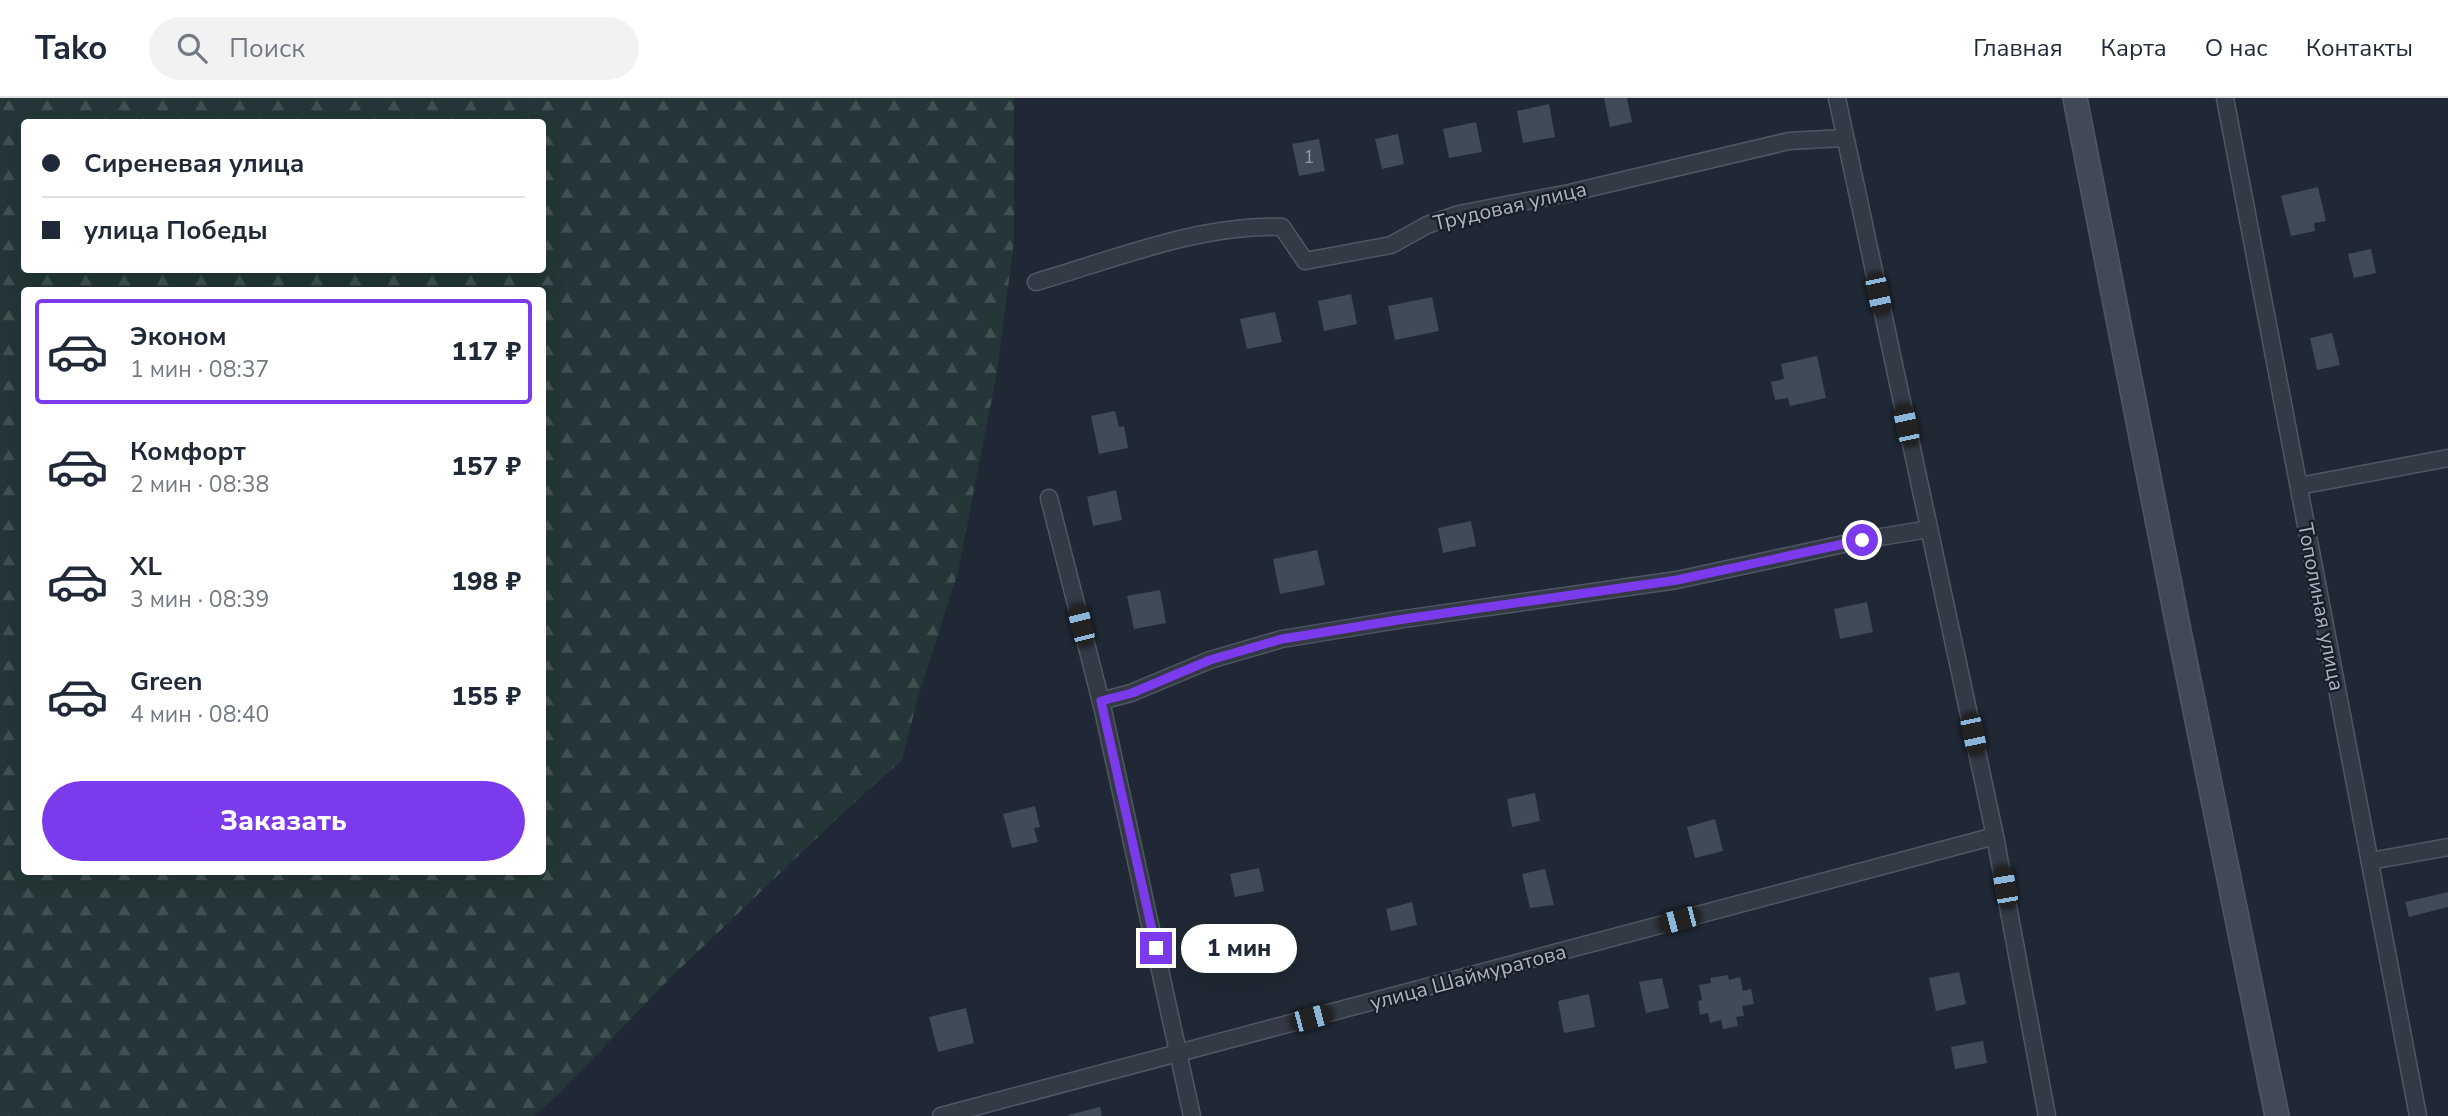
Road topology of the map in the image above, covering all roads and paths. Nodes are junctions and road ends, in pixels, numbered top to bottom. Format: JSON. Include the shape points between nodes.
{"nodes":[{"id":1,"x":1837,"y":98,"type":"edge"},
{"id":2,"x":2075,"y":98,"type":"edge"},
{"id":3,"x":2225,"y":98,"type":"edge"},
{"id":4,"x":1844,"y":138,"type":"junction"},
{"id":5,"x":1036,"y":282,"type":"dead end"},
{"id":6,"x":2448,"y":458,"type":"edge"},
{"id":7,"x":2299,"y":486,"type":"junction"},
{"id":8,"x":1049,"y":498,"type":"dead end"},
{"id":9,"x":1929,"y":529,"type":"junction"},
{"id":10,"x":1101,"y":701,"type":"junction"},
{"id":11,"x":1995,"y":836,"type":"junction"},
{"id":12,"x":2448,"y":847,"type":"edge"},
{"id":13,"x":2370,"y":861,"type":"junction"},
{"id":14,"x":1180,"y":1054,"type":"junction"},
{"id":15,"x":941,"y":1116,"type":"edge"},
{"id":16,"x":1192,"y":1116,"type":"edge"},
{"id":17,"x":2047,"y":1116,"type":"edge"},
{"id":18,"x":2277,"y":1116,"type":"edge"},
{"id":19,"x":2418,"y":1116,"type":"edge"}],
"edges":[{"from":1,"to":4,"type":"street"},
{"from":2,"to":18,"type":"main road"},
{"from":3,"to":7,"type":"street","name":"Тополиная улица"},
{"from":4,"to":5,"type":"street","name":"Трудовая улица","via":[[1789,141],[1459,214],[1391,245],[1305,261],[1282,227],[1252,226],[1207,232]]},
{"from":4,"to":9,"type":"street"},
{"from":6,"to":7,"type":"street"},
{"from":7,"to":13,"type":"street","name":"Тополиная улица"},
{"from":8,"to":10,"type":"street"},
{"from":9,"to":10,"type":"street","via":[[1677,580],[1282,639]]},
{"from":9,"to":11,"type":"street"},
{"from":10,"to":14,"type":"street"},
{"from":11,"to":14,"type":"street","name":"улица Шаймуратова"},
{"from":11,"to":17,"type":"street"},
{"from":12,"to":13,"type":"street"},
{"from":13,"to":19,"type":"street","name":"Тополиная улица"},
{"from":14,"to":15,"type":"street","name":"улица Шаймуратова"},
{"from":14,"to":16,"type":"street"}]}
